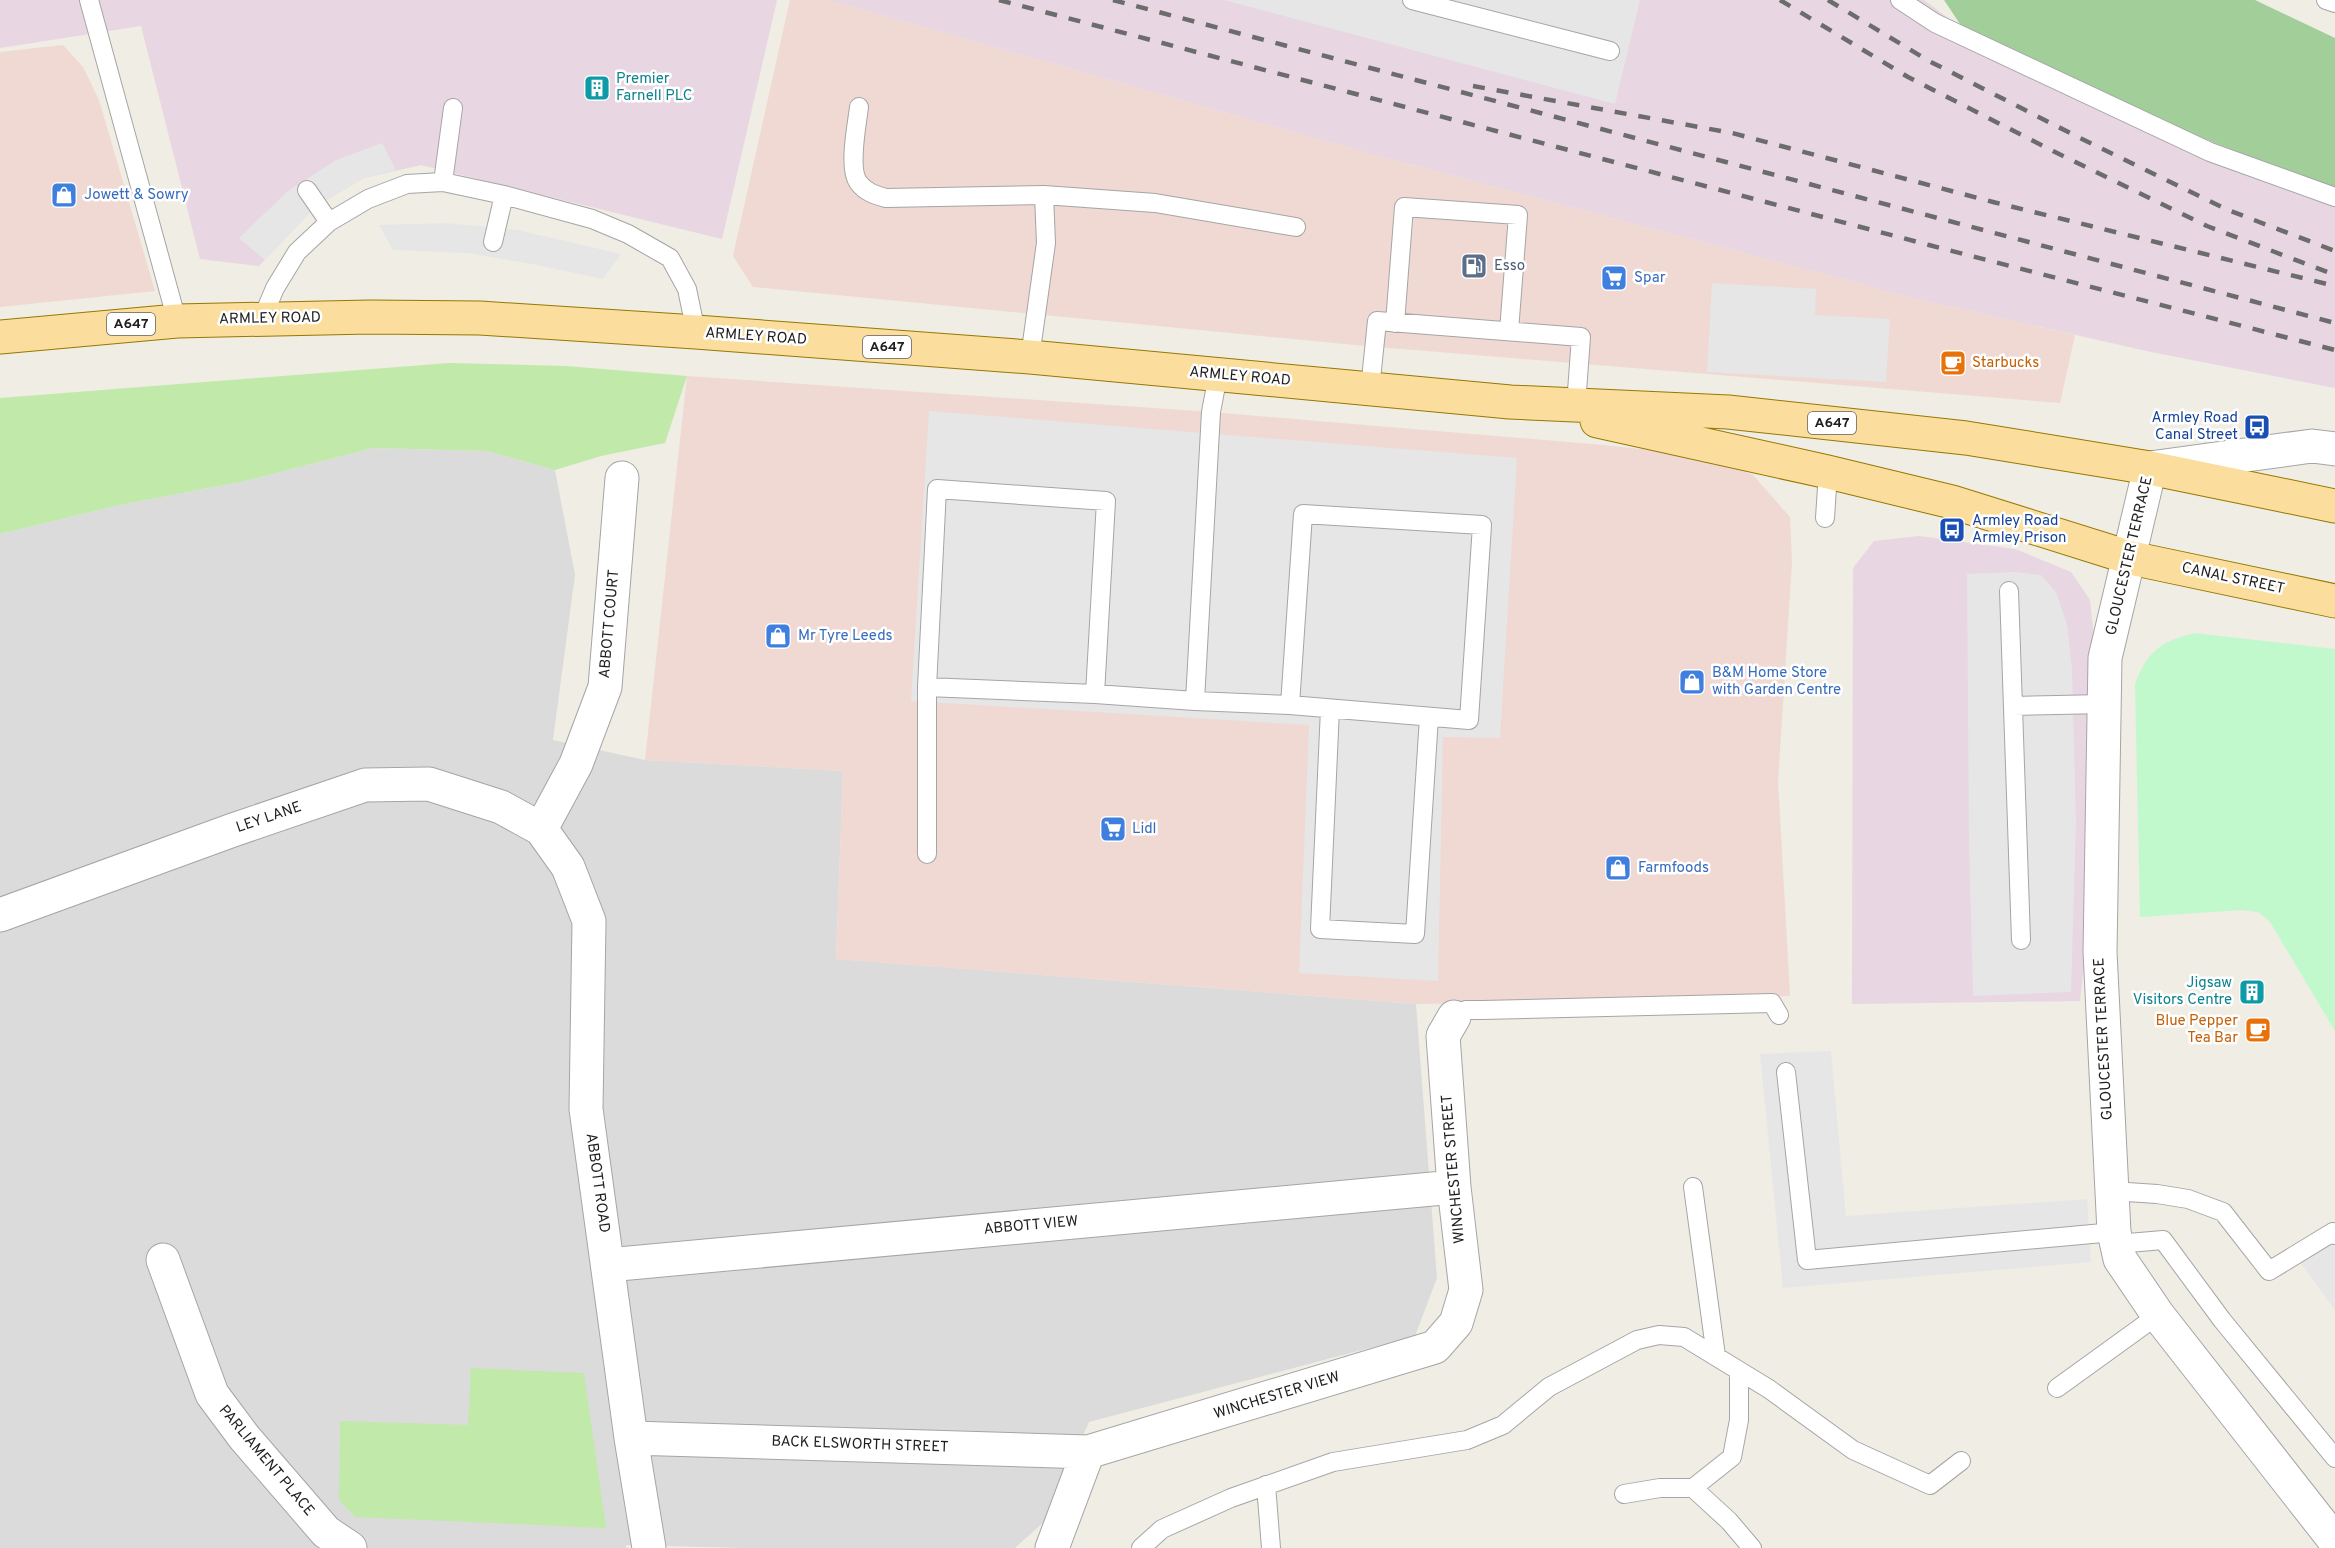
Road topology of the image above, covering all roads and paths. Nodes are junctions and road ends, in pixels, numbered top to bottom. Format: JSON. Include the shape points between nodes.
{"nodes":[{"id":1,"x":89,"y":0,"type":"edge"},
{"id":2,"x":1412,"y":0,"type":"edge"},
{"id":3,"x":1900,"y":0,"type":"edge"},
{"id":4,"x":2326,"y":0,"type":"edge"},
{"id":5,"x":2335,"y":3,"type":"edge"},
{"id":6,"x":1610,"y":51,"type":"dead end"},
{"id":7,"x":859,"y":107,"type":"dead end"},
{"id":8,"x":453,"y":108,"type":"dead end"},
{"id":9,"x":443,"y":182,"type":"junction"},
{"id":10,"x":307,"y":190,"type":"dead end"},
{"id":11,"x":504,"y":195,"type":"junction"},
{"id":12,"x":1044,"y":195,"type":"junction"},
{"id":13,"x":2335,"y":197,"type":"edge"},
{"id":14,"x":329,"y":222,"type":"junction"},
{"id":15,"x":1296,"y":227,"type":"dead end"},
{"id":16,"x":493,"y":242,"type":"dead end"},
{"id":17,"x":262,"y":319,"type":"junction"},
{"id":18,"x":177,"y":321,"type":"junction"},
{"id":19,"x":1395,"y":323,"type":"junction"},
{"id":20,"x":1509,"y":331,"type":"junction"},
{"id":21,"x":696,"y":332,"type":"junction"},
{"id":22,"x":0,"y":336,"type":"edge"},
{"id":23,"x":1030,"y":357,"type":"junction"},
{"id":24,"x":1218,"y":375,"type":"junction"},
{"id":25,"x":1370,"y":389,"type":"junction"},
{"id":26,"x":1510,"y":402,"type":"junction"},
{"id":27,"x":1576,"y":405,"type":"junction"},
{"id":28,"x":2335,"y":448,"type":"edge"},
{"id":29,"x":2150,"y":468,"type":"junction"},
{"id":30,"x":1828,"y":472,"type":"junction"},
{"id":31,"x":622,"y":478,"type":"dead end"},
{"id":32,"x":2335,"y":506,"type":"edge"},
{"id":33,"x":1825,"y":519,"type":"dead end"},
{"id":34,"x":2131,"y":558,"type":"junction"},
{"id":35,"x":2009,"y":591,"type":"dead end"},
{"id":36,"x":2335,"y":601,"type":"edge"},
{"id":37,"x":927,"y":687,"type":"junction"},
{"id":38,"x":1095,"y":694,"type":"junction"},
{"id":39,"x":1195,"y":701,"type":"junction"},
{"id":40,"x":2105,"y":704,"type":"junction"},
{"id":41,"x":1290,"y":705,"type":"junction"},
{"id":42,"x":2013,"y":706,"type":"junction"},
{"id":43,"x":1330,"y":709,"type":"junction"},
{"id":44,"x":1429,"y":717,"type":"junction"},
{"id":45,"x":541,"y":829,"type":"junction"},
{"id":46,"x":927,"y":854,"type":"dead end"},
{"id":47,"x":0,"y":915,"type":"edge"},
{"id":48,"x":2021,"y":940,"type":"dead end"},
{"id":49,"x":1779,"y":1015,"type":"dead end"},
{"id":50,"x":1454,"y":1017,"type":"joint"},
{"id":51,"x":1786,"y":1072,"type":"dead end"},
{"id":52,"x":1455,"y":1187,"type":"junction"},
{"id":53,"x":1693,"y":1187,"type":"dead end"},
{"id":54,"x":2112,"y":1191,"type":"junction"},
{"id":55,"x":2335,"y":1235,"type":"edge"},
{"id":56,"x":2115,"y":1238,"type":"junction"},
{"id":57,"x":163,"y":1260,"type":"dead end"},
{"id":58,"x":608,"y":1265,"type":"junction"},
{"id":59,"x":2158,"y":1315,"type":"junction"},
{"id":60,"x":1456,"y":1323,"type":"joint"},
{"id":61,"x":1716,"y":1356,"type":"junction"},
{"id":62,"x":1739,"y":1371,"type":"junction"},
{"id":63,"x":2057,"y":1388,"type":"dead end"},
{"id":64,"x":631,"y":1438,"type":"junction"},
{"id":65,"x":1088,"y":1452,"type":"junction"},
{"id":66,"x":2335,"y":1458,"type":"edge"},
{"id":67,"x":1961,"y":1461,"type":"dead end"},
{"id":68,"x":1266,"y":1485,"type":"junction"},
{"id":69,"x":1693,"y":1488,"type":"junction"},
{"id":70,"x":1624,"y":1494,"type":"dead end"},
{"id":71,"x":2335,"y":1541,"type":"edge"},
{"id":72,"x":350,"y":1548,"type":"edge"},
{"id":73,"x":649,"y":1548,"type":"edge"},
{"id":74,"x":1052,"y":1548,"type":"edge"},
{"id":75,"x":1141,"y":1548,"type":"edge"},
{"id":76,"x":1271,"y":1548,"type":"edge"},
{"id":77,"x":1752,"y":1548,"type":"edge"}],
"edges":[{"from":1,"to":18,"type":"lane"},
{"from":2,"to":6,"type":"lane"},
{"from":3,"to":13,"type":"lane","via":[[1935,23],[2210,152]]},
{"from":4,"to":5,"type":"lane"},
{"from":7,"to":12,"type":"lane","via":[[853,160],[857,181],[870,193],[886,198]]},
{"from":8,"to":9,"type":"lane"},
{"from":9,"to":11,"type":"lane"},
{"from":9,"to":14,"type":"lane","via":[[407,184],[368,199]]},
{"from":10,"to":14,"type":"lane"},
{"from":11,"to":16,"type":"lane"},
{"from":11,"to":21,"type":"lane","via":[[592,219],[670,258],[687,289]]},
{"from":12,"to":15,"type":"lane","via":[[1155,203]]},
{"from":12,"to":23,"type":"lane","via":[[1046,243]]},
{"from":14,"to":17,"type":"lane","via":[[297,252]]},
{"from":17,"to":18,"type":"main road","name":"ARMLEY ROAD","number":"A647"},
{"from":17,"to":21,"type":"main road","name":"ARMLEY ROAD","number":"A647","via":[[480,318]]},
{"from":18,"to":22,"type":"main road","name":"ARMLEY ROAD","number":"A647"},
{"from":19,"to":20,"type":"lane"},
{"from":19,"to":20,"type":"lane","via":[[1404,207],[1466,211],[1518,215]]},
{"from":19,"to":25,"type":"lane","via":[[1377,321]]},
{"from":20,"to":27,"type":"lane","via":[[1581,337]]},
{"from":21,"to":23,"type":"main road","name":"ARMLEY ROAD","number":"A647"},
{"from":23,"to":24,"type":"main road","name":"ARMLEY ROAD","number":"A647"},
{"from":24,"to":25,"type":"main road","name":"ARMLEY ROAD","number":"A647"},
{"from":24,"to":39,"type":"lane","via":[[1211,412]]},
{"from":25,"to":26,"type":"main road","name":"ARMLEY ROAD","number":"A647"},
{"from":26,"to":27,"type":"main road","number":"A647"},
{"from":26,"to":30,"type":"main road","number":"A647"},
{"from":27,"to":29,"type":"main road","number":"A647","via":[[1752,414],[1966,438]]},
{"from":28,"to":29,"type":"street","via":[[2312,446]]},
{"from":29,"to":32,"type":"main road","number":"A647"},
{"from":29,"to":34,"type":"street","name":"GLOUCESTER TERRACE"},
{"from":30,"to":33,"type":"lane"},
{"from":30,"to":34,"type":"main road","number":"A647","via":[[1952,502]]},
{"from":31,"to":45,"type":"street","name":"ABBOTT COURT","via":[[605,687],[576,764]]},
{"from":34,"to":36,"type":"main road","name":"CANAL STREET","number":"A647"},
{"from":34,"to":40,"type":"street","name":"GLOUCESTER TERRACE","via":[[2105,658]]},
{"from":35,"to":42,"type":"lane"},
{"from":37,"to":38,"type":"lane"},
{"from":37,"to":38,"type":"lane","via":[[937,489],[1106,501]]},
{"from":37,"to":46,"type":"lane"},
{"from":38,"to":39,"type":"lane"},
{"from":39,"to":41,"type":"lane"},
{"from":40,"to":42,"type":"lane"},
{"from":40,"to":54,"type":"street","name":"GLOUCESTER TERRACE","via":[[2100,963]]},
{"from":41,"to":43,"type":"lane"},
{"from":41,"to":44,"type":"lane","via":[[1303,514],[1482,525],[1469,720]]},
{"from":42,"to":48,"type":"lane"},
{"from":43,"to":44,"type":"lane"},
{"from":43,"to":44,"type":"lane","via":[[1320,929],[1415,934]]},
{"from":45,"to":47,"type":"street","name":"LEY LANE","via":[[501,807],[429,784],[365,785]]},
{"from":45,"to":58,"type":"street","name":"ABBOTT ROAD","via":[[568,867],[589,921],[586,1109]]},
{"from":49,"to":50,"type":"lane","via":[[1772,1003],[1474,1010]]},
{"from":50,"to":52,"type":"street","name":"WINCHESTER STREET","via":[[1443,1036]]},
{"from":51,"to":56,"type":"lane","via":[[1807,1260]]},
{"from":52,"to":58,"type":"street","name":"ABBOTT VIEW"},
{"from":52,"to":60,"type":"street","name":"WINCHESTER STREET","via":[[1466,1290]]},
{"from":53,"to":61,"type":"lane"},
{"from":54,"to":55,"type":"lane","via":[[2188,1199],[2223,1212],[2269,1271],[2333,1232]]},
{"from":54,"to":56,"type":"street","name":"GLOUCESTER TERRACE"},
{"from":56,"to":59,"type":"street","name":"GLOUCESTER TERRACE","via":[[2120,1258]]},
{"from":56,"to":66,"type":"lane","via":[[2163,1240],[2222,1320]]},
{"from":57,"to":72,"type":"street","name":"PARLIAMENT PLACE","via":[[212,1394],[326,1532]]},
{"from":58,"to":64,"type":"street","name":"ABBOTT ROAD"},
{"from":59,"to":63,"type":"lane"},
{"from":59,"to":71,"type":"street","name":"GLOUCESTER TERRACE"},
{"from":60,"to":65,"type":"street","name":"WINCHESTER VIEW","via":[[1435,1347]]},
{"from":61,"to":62,"type":"lane"},
{"from":61,"to":68,"type":"lane","via":[[1684,1337],[1659,1335],[1637,1340],[1549,1388],[1503,1425],[1467,1440],[1333,1462]]},
{"from":62,"to":67,"type":"lane","via":[[1853,1450],[1930,1485]]},
{"from":62,"to":69,"type":"lane","via":[[1740,1420],[1732,1456]]},
{"from":64,"to":65,"type":"street","name":"BACK ELSWORTH STREET"},
{"from":64,"to":73,"type":"street","name":"ABBOTT ROAD"},
{"from":65,"to":74,"type":"street"},
{"from":68,"to":75,"type":"lane","via":[[1162,1529]]},
{"from":68,"to":76,"type":"lane"},
{"from":69,"to":70,"type":"lane"},
{"from":69,"to":77,"type":"lane"}]}
